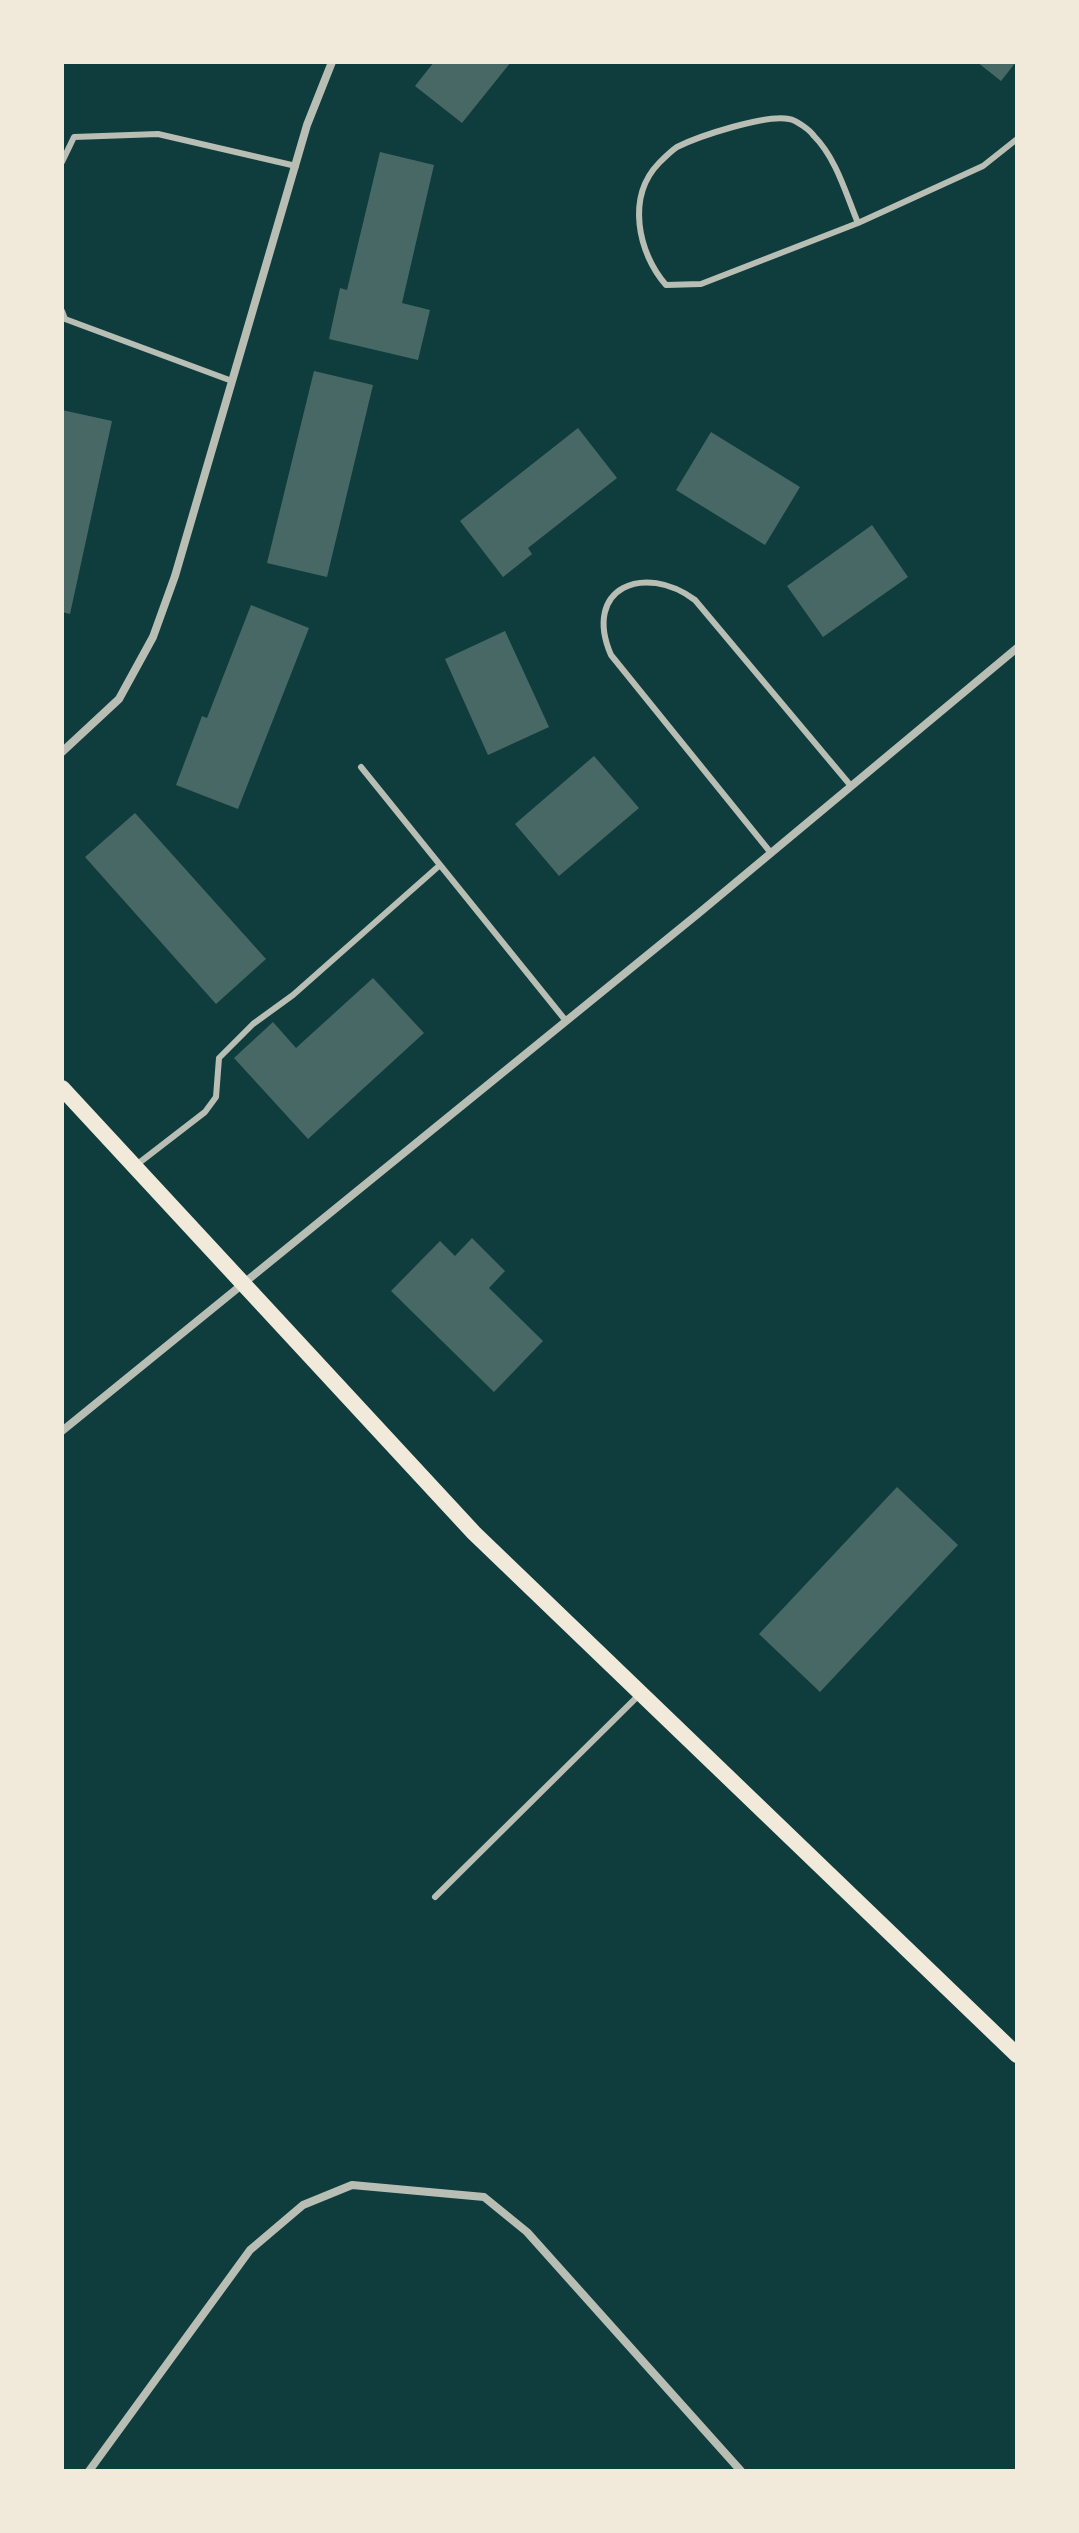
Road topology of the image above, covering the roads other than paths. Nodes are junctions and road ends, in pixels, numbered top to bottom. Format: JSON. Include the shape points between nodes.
{"nodes":[{"id":1,"x":332,"y":62,"type":"edge"},
{"id":2,"x":1017,"y":139,"type":"edge"},
{"id":3,"x":62,"y":162,"type":"edge"},
{"id":4,"x":296,"y":166,"type":"junction"},
{"id":5,"x":858,"y":223,"type":"junction"},
{"id":6,"x":62,"y":311,"type":"edge"},
{"id":7,"x":232,"y":381,"type":"junction"},
{"id":8,"x":1017,"y":648,"type":"edge"},
{"id":9,"x":62,"y":752,"type":"edge"},
{"id":10,"x":361,"y":767,"type":"dead end"},
{"id":11,"x":851,"y":786,"type":"junction"},
{"id":12,"x":771,"y":853,"type":"junction"},
{"id":13,"x":440,"y":865,"type":"junction"},
{"id":14,"x":566,"y":1021,"type":"junction"},
{"id":15,"x":62,"y":1088,"type":"edge"},
{"id":16,"x":134,"y":1166,"type":"junction"},
{"id":17,"x":243,"y":1283,"type":"junction"},
{"id":18,"x":62,"y":1431,"type":"edge"},
{"id":19,"x":641,"y":1694,"type":"junction"},
{"id":20,"x":435,"y":1897,"type":"dead end"},
{"id":21,"x":1017,"y":2055,"type":"edge"},
{"id":22,"x":89,"y":2471,"type":"edge"},
{"id":23,"x":741,"y":2471,"type":"edge"}],
"edges":[{"from":1,"to":4,"type":"street"},
{"from":2,"to":5,"type":"lane","via":[[983,166]]},
{"from":3,"to":4,"type":"lane","via":[[74,137],[158,134]]},
{"from":4,"to":7,"type":"street"},
{"from":5,"to":5,"type":"lane","via":[[701,284],[666,285],[652,269],[641,239],[640,197],[656,166],[676,148],[753,122],[790,119],[814,135],[835,167]]},
{"from":6,"to":7,"type":"lane","via":[[65,319]]},
{"from":7,"to":9,"type":"street","via":[[153,637],[119,699]]},
{"from":8,"to":11,"type":"street"},
{"from":10,"to":13,"type":"lane"},
{"from":11,"to":12,"type":"street"},
{"from":11,"to":12,"type":"lane","via":[[695,600],[653,581],[622,589],[610,601],[604,620],[611,655]]},
{"from":12,"to":14,"type":"street"},
{"from":13,"to":14,"type":"lane"},
{"from":13,"to":16,"type":"lane","via":[[253,1024],[219,1058],[216,1097],[205,1112]]},
{"from":14,"to":17,"type":"street"},
{"from":15,"to":16,"type":"main road"},
{"from":16,"to":17,"type":"main road"},
{"from":17,"to":18,"type":"street"},
{"from":17,"to":19,"type":"main road","via":[[474,1533]]},
{"from":19,"to":20,"type":"lane"},
{"from":19,"to":21,"type":"main road"},
{"from":22,"to":23,"type":"street","via":[[250,2250],[303,2205],[352,2185],[484,2197],[527,2232]]}]}
